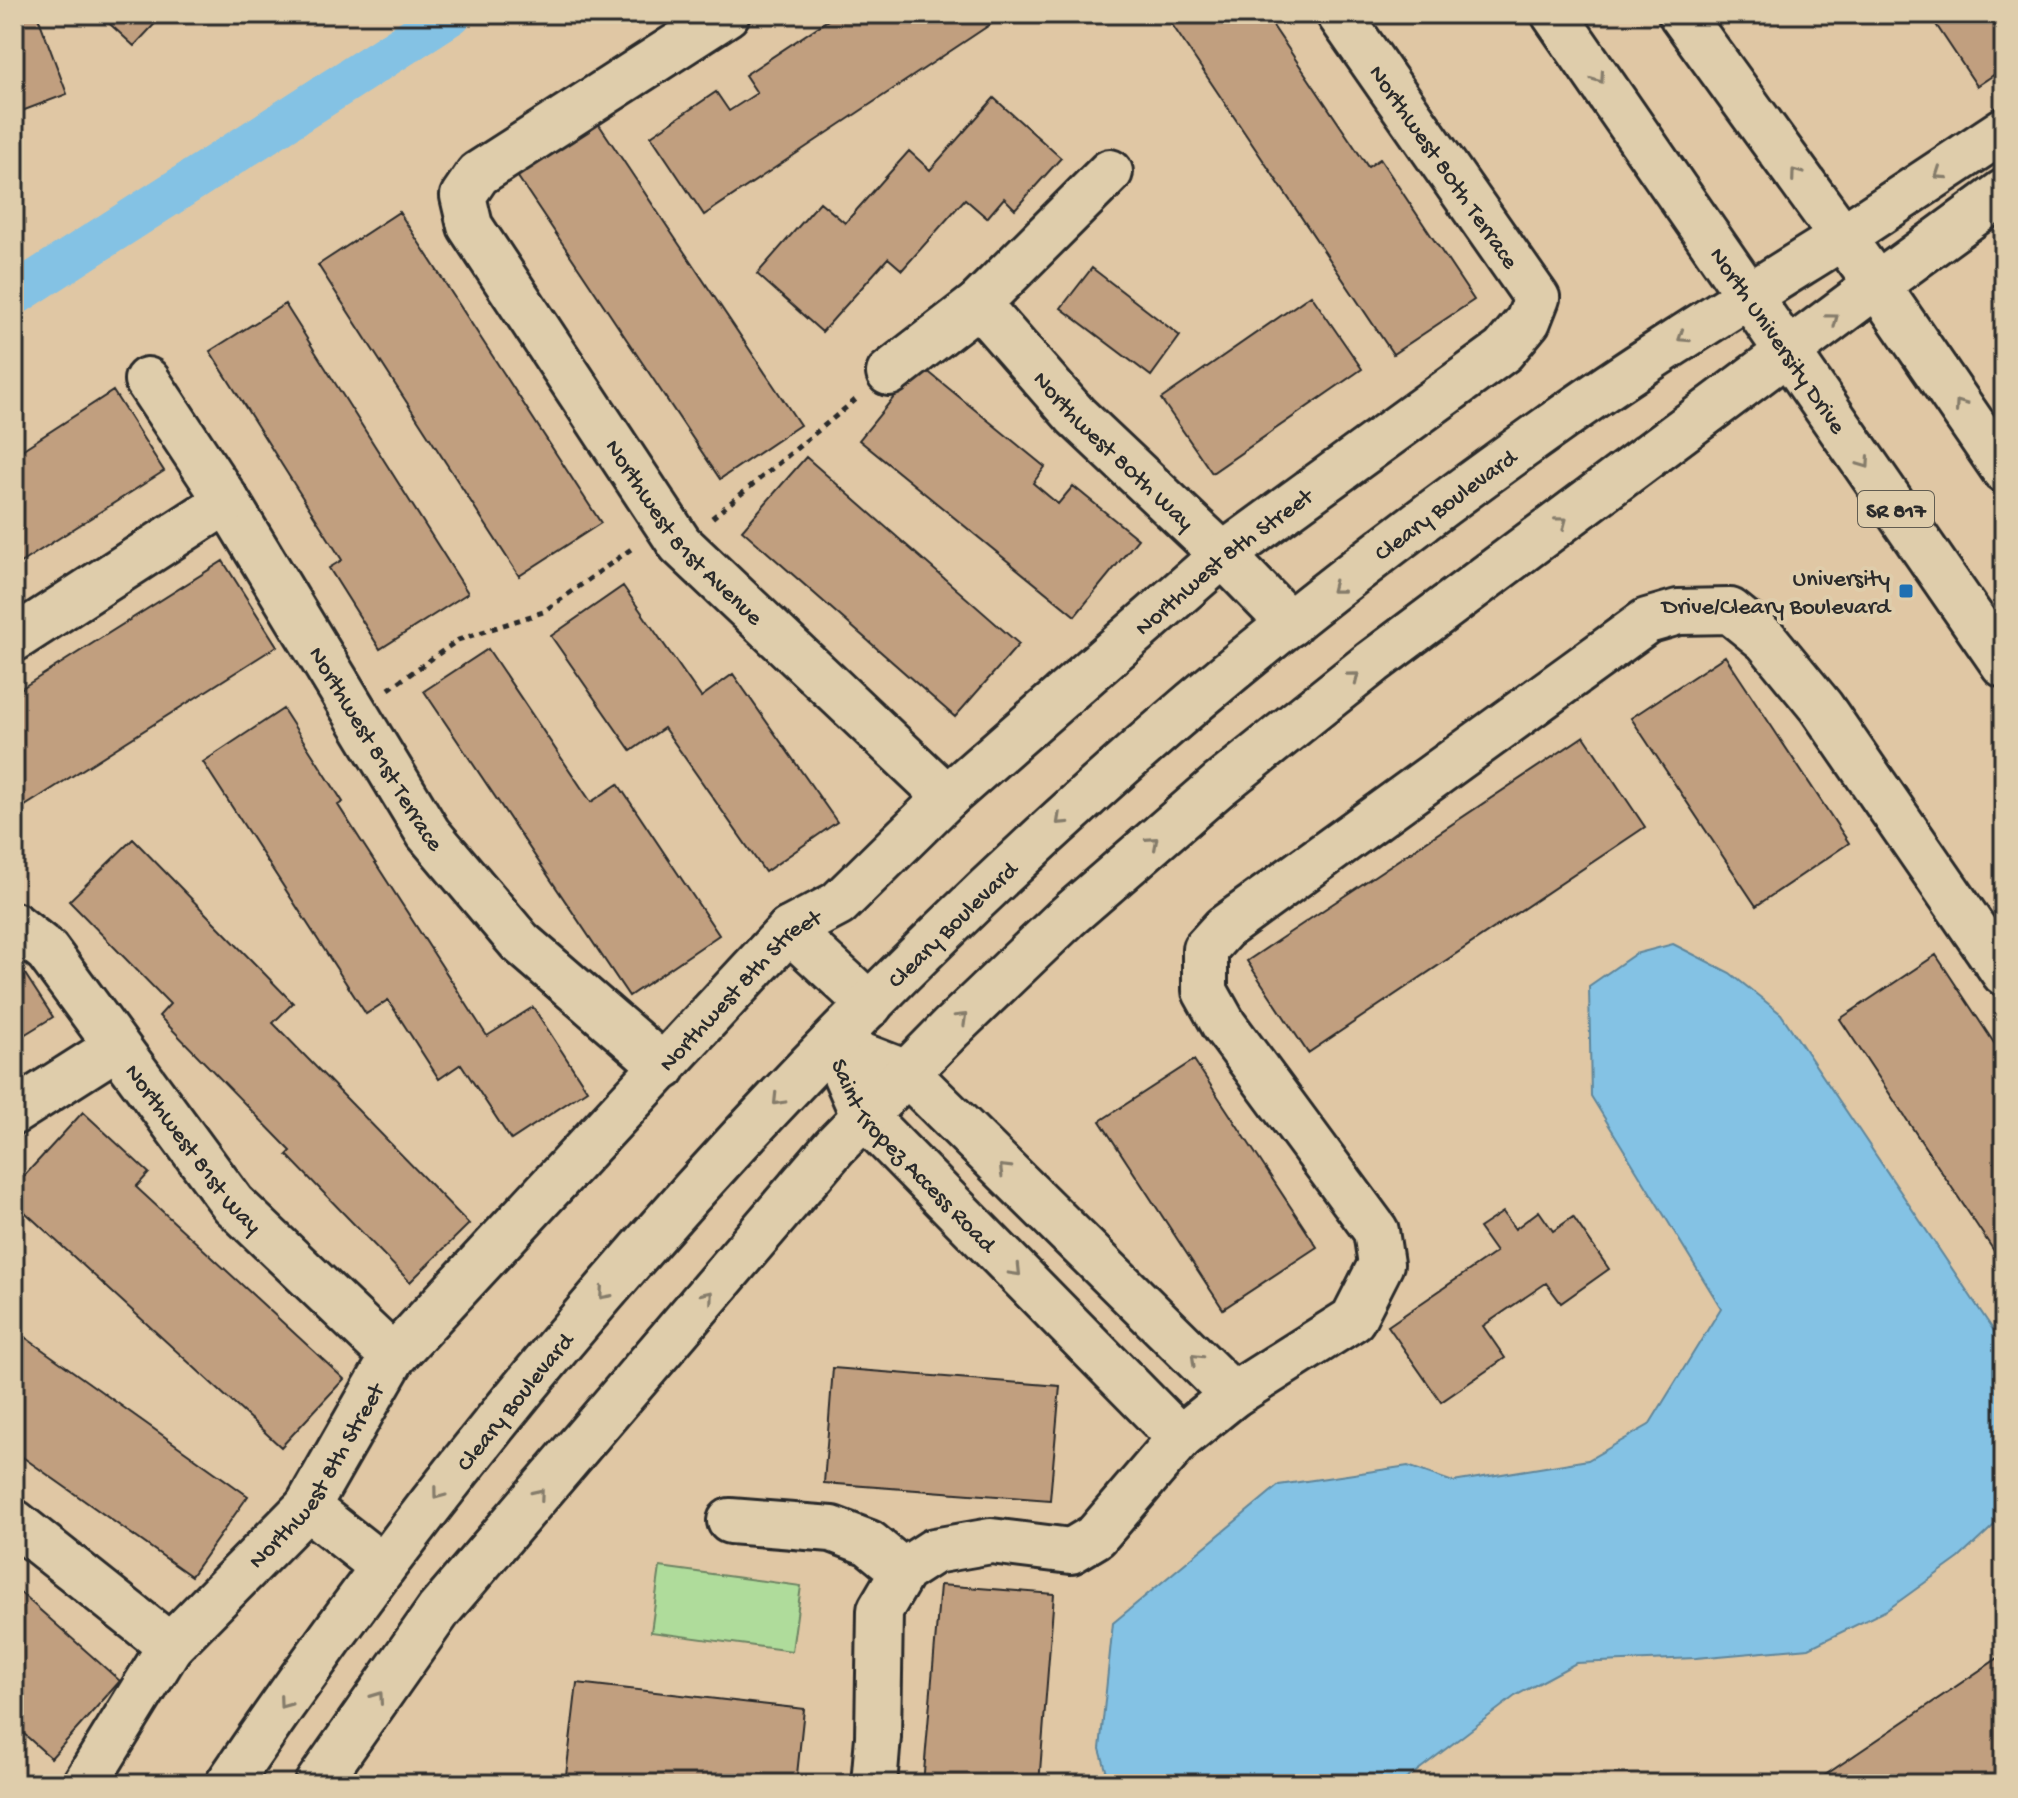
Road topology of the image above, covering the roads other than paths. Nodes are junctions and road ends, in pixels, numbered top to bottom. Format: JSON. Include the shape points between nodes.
{"nodes":[{"id":1,"x":727,"y":14,"type":"edge"},
{"id":2,"x":1339,"y":14,"type":"edge"},
{"id":3,"x":1554,"y":14,"type":"edge"},
{"id":4,"x":1681,"y":14,"type":"edge"},
{"id":5,"x":2004,"y":130,"type":"edge"},
{"id":6,"x":1110,"y":172,"type":"dead end"},
{"id":7,"x":2004,"y":192,"type":"edge"},
{"id":8,"x":1841,"y":238,"type":"junction"},
{"id":9,"x":1877,"y":285,"type":"junction"},
{"id":10,"x":1749,"y":296,"type":"junction"},
{"id":11,"x":978,"y":304,"type":"junction"},
{"id":12,"x":1528,"y":321,"type":"joint"},
{"id":13,"x":1789,"y":353,"type":"junction"},
{"id":14,"x":889,"y":373,"type":"road end"},
{"id":15,"x":147,"y":380,"type":"dead end"},
{"id":16,"x":2004,"y":470,"type":"edge"},
{"id":17,"x":227,"y":501,"type":"junction"},
{"id":18,"x":1223,"y":555,"type":"junction"},
{"id":19,"x":1290,"y":624,"type":"junction"},
{"id":20,"x":14,"y":639,"type":"edge"},
{"id":21,"x":2004,"y":665,"type":"edge"},
{"id":22,"x":947,"y":797,"type":"junction"},
{"id":23,"x":14,"y":925,"type":"edge"},
{"id":24,"x":789,"y":930,"type":"junction"},
{"id":25,"x":2004,"y":973,"type":"edge"},
{"id":26,"x":870,"y":1005,"type":"junction"},
{"id":27,"x":832,"y":1044,"type":"junction"},
{"id":28,"x":116,"y":1047,"type":"junction"},
{"id":29,"x":664,"y":1067,"type":"junction"},
{"id":30,"x":907,"y":1073,"type":"junction"},
{"id":31,"x":14,"y":1112,"type":"edge"},
{"id":32,"x":863,"y":1115,"type":"junction"},
{"id":33,"x":1160,"y":1322,"type":"junction"},
{"id":34,"x":393,"y":1357,"type":"junction"},
{"id":35,"x":1112,"y":1369,"type":"junction"},
{"id":36,"x":1233,"y":1395,"type":"junction"},
{"id":37,"x":1180,"y":1438,"type":"junction"},
{"id":38,"x":307,"y":1507,"type":"junction"},
{"id":39,"x":730,"y":1521,"type":"dead end"},
{"id":40,"x":14,"y":1522,"type":"edge"},
{"id":41,"x":383,"y":1567,"type":"junction"},
{"id":42,"x":903,"y":1571,"type":"junction"},
{"id":43,"x":170,"y":1646,"type":"junction"},
{"id":44,"x":85,"y":1784,"type":"edge"},
{"id":45,"x":228,"y":1784,"type":"edge"},
{"id":46,"x":317,"y":1784,"type":"edge"},
{"id":47,"x":874,"y":1784,"type":"edge"}],
"edges":[{"from":1,"to":22,"type":"street","name":"Northwest 81st Avenue","via":[[478,174],[463,196],[470,226],[674,534]]},
{"from":2,"to":12,"type":"street","name":"Northwest 80th Terrace","via":[[1537,298]]},
{"from":3,"to":10,"type":"street","name":"North University Drive","number":"SR 817","one_way":true},
{"from":8,"to":4,"type":"street","one_way":true},
{"from":5,"to":8,"type":"street","name":"Cleary Boulevard","one_way":true},
{"from":6,"to":11,"type":"street"},
{"from":7,"to":9,"type":"street"},
{"from":8,"to":9,"type":"street"},
{"from":8,"to":10,"type":"street","name":"Cleary Boulevard"},
{"from":13,"to":9,"type":"street","one_way":true},
{"from":16,"to":9,"type":"street","one_way":true},
{"from":10,"to":13,"type":"street","name":"North University Drive","number":"SR 817"},
{"from":10,"to":19,"type":"street","name":"Cleary Boulevard","one_way":true,"via":[[1550,427]]},
{"from":11,"to":14,"type":"street"},
{"from":11,"to":18,"type":"street","name":"Northwest 80th Way","via":[[1076,416]]},
{"from":12,"to":18,"type":"street","name":"Northwest 8th Street","via":[[1503,351]]},
{"from":13,"to":21,"type":"street","name":"North University Drive","number":"SR 817","one_way":true},
{"from":30,"to":13,"type":"street","one_way":true,"via":[[1066,918],[1219,785],[1373,662]]},
{"from":15,"to":17,"type":"street","name":"Northwest 81st Terrace"},
{"from":17,"to":20,"type":"street"},
{"from":17,"to":29,"type":"street","name":"Northwest 81st Terrace","via":[[428,833],[520,942]]},
{"from":18,"to":19,"type":"street","name":"Northwest 80th Way"},
{"from":18,"to":22,"type":"street","name":"Northwest 8th Street"},
{"from":19,"to":26,"type":"street","name":"Cleary Boulevard","one_way":true,"via":[[1099,785]]},
{"from":22,"to":24,"type":"street","name":"Northwest 8th Street","via":[[838,904]]},
{"from":23,"to":28,"type":"street","name":"Northwest 81st Way","via":[[47,951]]},
{"from":24,"to":26,"type":"street"},
{"from":24,"to":29,"type":"street","name":"Northwest 8th Street"},
{"from":25,"to":36,"type":"street","via":[[1821,707],[1766,640],[1730,611],[1678,612],[1647,621],[1224,928],[1205,949],[1205,991],[1224,1025],[1376,1231],[1381,1264],[1353,1319]]},
{"from":26,"to":27,"type":"street","name":"Cleary Boulevard"},
{"from":27,"to":30,"type":"street","name":"Saint Tropez Access Road"},
{"from":27,"to":32,"type":"street","name":"Saint Tropez Access Road"},
{"from":27,"to":41,"type":"street","name":"Cleary Boulevard","one_way":true,"via":[[731,1148],[540,1368]]},
{"from":28,"to":31,"type":"street"},
{"from":28,"to":34,"type":"street","name":"Northwest 81st Way","via":[[233,1204]]},
{"from":29,"to":34,"type":"street","name":"Northwest 8th Street"},
{"from":30,"to":32,"type":"street"},
{"from":33,"to":30,"type":"street","name":"Saint Tropez Access Road","one_way":true},
{"from":32,"to":35,"type":"street","name":"Saint Tropez Access Road","one_way":true},
{"from":46,"to":32,"type":"street","one_way":true,"via":[[439,1610]]},
{"from":33,"to":35,"type":"street"},
{"from":36,"to":33,"type":"street","name":"Saint Tropez Access Road","one_way":true},
{"from":34,"to":38,"type":"street","name":"Northwest 8th Street"},
{"from":35,"to":37,"type":"street","name":"Saint Tropez Access Road"},
{"from":36,"to":37,"type":"street"},
{"from":37,"to":42,"type":"street","via":[[1096,1536],[1071,1551],[991,1541],[934,1551]]},
{"from":38,"to":41,"type":"street"},
{"from":38,"to":43,"type":"street","name":"Northwest 8th Street"},
{"from":39,"to":42,"type":"street","via":[[832,1529],[869,1543]]},
{"from":40,"to":43,"type":"street"},
{"from":41,"to":45,"type":"street","name":"Cleary Boulevard","one_way":true},
{"from":42,"to":47,"type":"street","via":[[880,1610]]},
{"from":43,"to":44,"type":"street","name":"Northwest 8th Street"}]}
